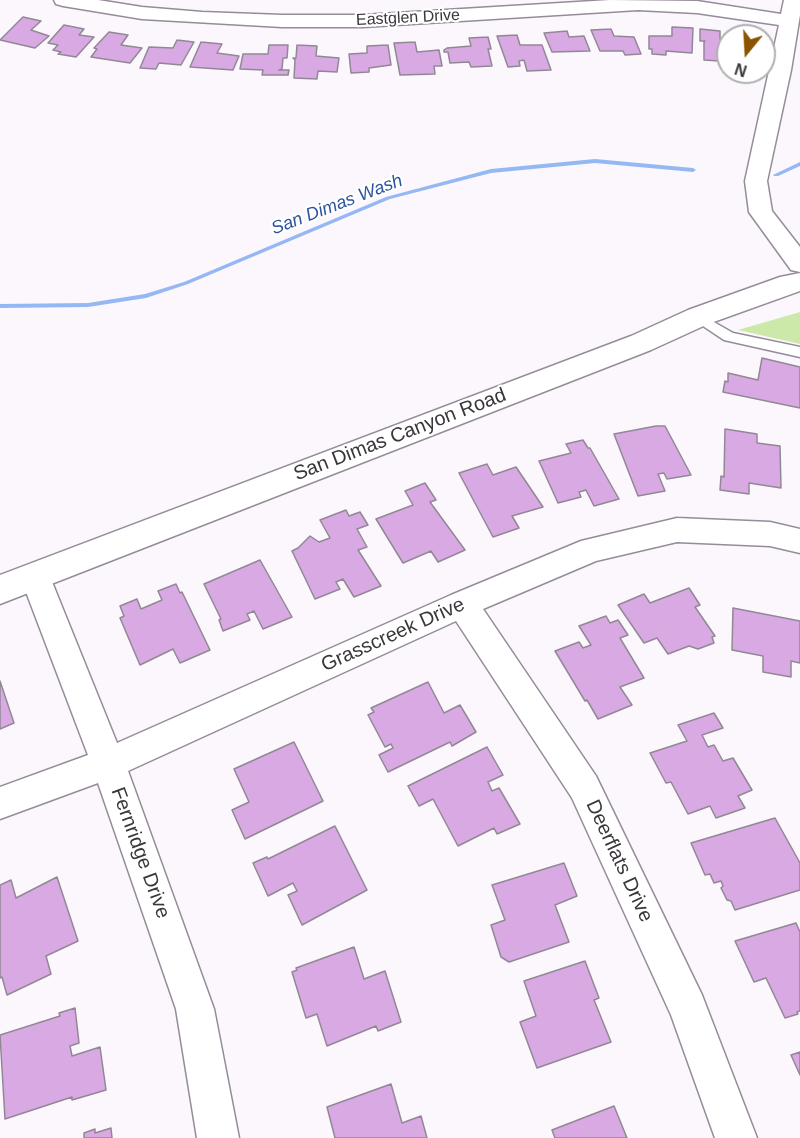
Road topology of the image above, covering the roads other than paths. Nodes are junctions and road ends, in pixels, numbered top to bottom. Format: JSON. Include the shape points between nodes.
{"nodes":[{"id":1,"x":63,"y":0,"type":"edge"},
{"id":2,"x":793,"y":0,"type":"edge"},
{"id":3,"x":578,"y":4,"type":"edge"},
{"id":4,"x":788,"y":21,"type":"junction"},
{"id":5,"x":800,"y":264,"type":"edge"},
{"id":6,"x":800,"y":282,"type":"edge"},
{"id":7,"x":698,"y":317,"type":"junction"},
{"id":8,"x":800,"y":352,"type":"edge"},
{"id":9,"x":800,"y":541,"type":"edge"},
{"id":10,"x":35,"y":576,"type":"junction"},
{"id":11,"x":0,"y":590,"type":"edge"},
{"id":12,"x":462,"y":604,"type":"junction"},
{"id":13,"x":108,"y":763,"type":"junction"},
{"id":14,"x":0,"y":803,"type":"edge"},
{"id":15,"x":218,"y":1138,"type":"edge"},
{"id":16,"x":736,"y":1138,"type":"edge"}],
"edges":[{"from":1,"to":3,"type":"street","name":"Eastglen Drive","via":[[142,13],[282,21],[363,21]]},
{"from":2,"to":4,"type":"street"},
{"from":3,"to":4,"type":"street","name":"Eastglen Drive","via":[[697,7]]},
{"from":4,"to":5,"type":"street","via":[[756,180],[761,213]]},
{"from":6,"to":7,"type":"street","name":"San Dimas Canyon Road"},
{"from":7,"to":8,"type":"lane","via":[[729,337]]},
{"from":7,"to":10,"type":"street","name":"San Dimas Canyon Road","via":[[640,343]]},
{"from":9,"to":12,"type":"street","name":"Grasscreek Drive","via":[[770,534],[677,530],[591,550]]},
{"from":10,"to":11,"type":"street","name":"San Dimas Canyon Road"},
{"from":10,"to":13,"type":"street","name":"Fernridge Drive"},
{"from":12,"to":13,"type":"street","name":"Grasscreek Drive"},
{"from":12,"to":16,"type":"street","name":"Deerflats Drive","via":[[584,787],[688,1010]]},
{"from":13,"to":14,"type":"street","name":"Grasscreek Drive"},
{"from":13,"to":15,"type":"street","name":"Fernridge Drive","via":[[195,1009]]}]}
